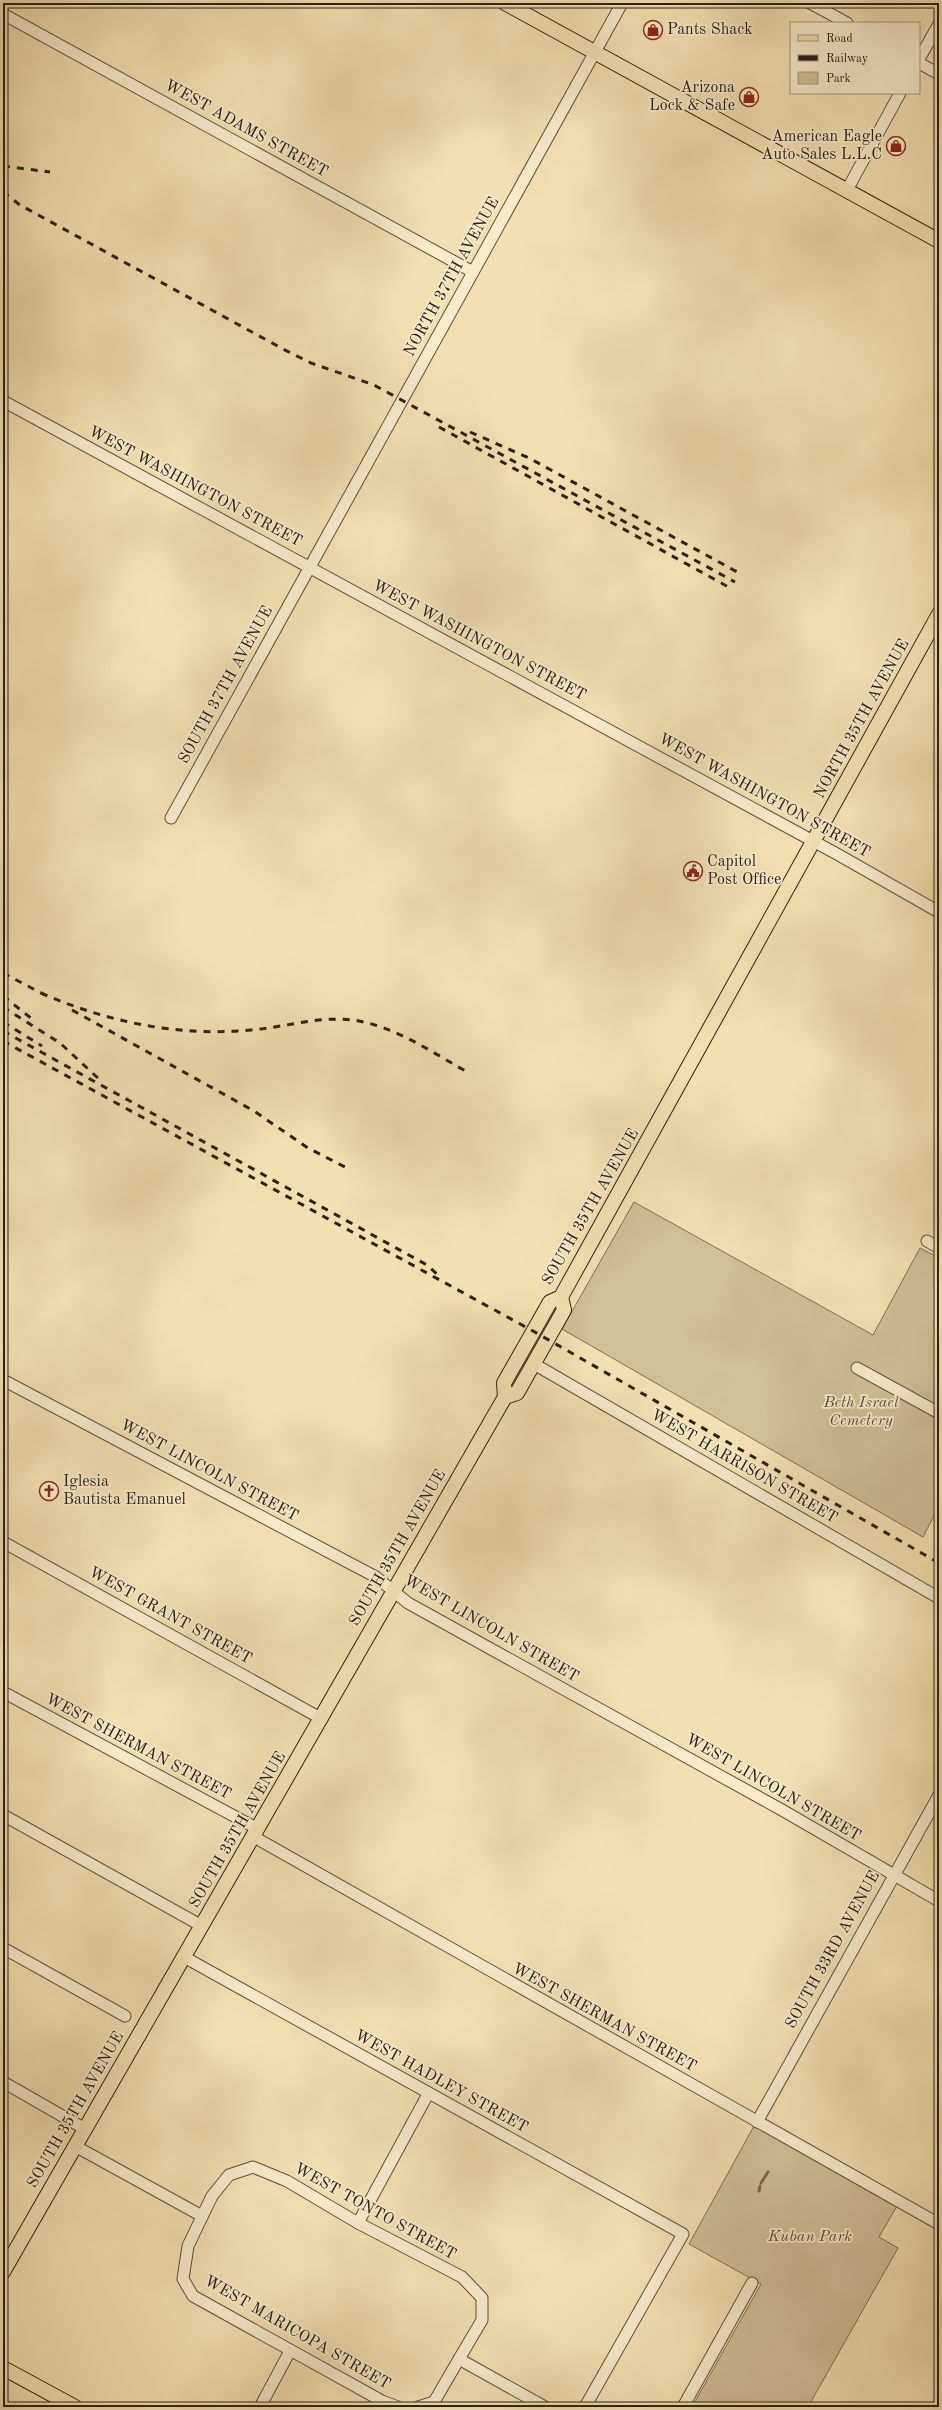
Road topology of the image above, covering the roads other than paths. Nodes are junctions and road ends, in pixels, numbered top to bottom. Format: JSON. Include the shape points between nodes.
{"nodes":[{"id":1,"x":505,"y":3,"type":"edge"},
{"id":2,"x":622,"y":3,"type":"edge"},
{"id":3,"x":810,"y":3,"type":"edge"},
{"id":4,"x":3,"y":14,"type":"edge"},
{"id":5,"x":845,"y":22,"type":"edge"},
{"id":6,"x":939,"y":24,"type":"edge"},
{"id":7,"x":595,"y":52,"type":"junction"},
{"id":8,"x":920,"y":57,"type":"edge"},
{"id":9,"x":920,"y":64,"type":"edge"},
{"id":10,"x":939,"y":74,"type":"edge"},
{"id":11,"x":899,"y":94,"type":"edge"},
{"id":12,"x":847,"y":190,"type":"junction"},
{"id":13,"x":939,"y":241,"type":"edge"},
{"id":14,"x":473,"y":272,"type":"junction"},
{"id":15,"x":3,"y":401,"type":"edge"},
{"id":16,"x":309,"y":567,"type":"junction"},
{"id":17,"x":939,"y":614,"type":"edge"},
{"id":18,"x":171,"y":818,"type":"dead end"},
{"id":19,"x":814,"y":841,"type":"junction"},
{"id":20,"x":939,"y":912,"type":"edge"},
{"id":21,"x":927,"y":1241,"type":"dead end"},
{"id":22,"x":939,"y":1248,"type":"edge"},
{"id":23,"x":561,"y":1297,"type":"junction"},
{"id":24,"x":534,"y":1364,"type":"junction"},
{"id":25,"x":857,"y":1368,"type":"dead end"},
{"id":26,"x":3,"y":1380,"type":"edge"},
{"id":27,"x":504,"y":1397,"type":"junction"},
{"id":28,"x":939,"y":1413,"type":"edge"},
{"id":29,"x":3,"y":1542,"type":"edge"},
{"id":30,"x":393,"y":1591,"type":"junction"},
{"id":31,"x":939,"y":1598,"type":"edge"},
{"id":32,"x":3,"y":1692,"type":"edge"},
{"id":33,"x":322,"y":1719,"type":"junction"},
{"id":34,"x":939,"y":1795,"type":"edge"},
{"id":35,"x":3,"y":1816,"type":"edge"},
{"id":36,"x":256,"y":1833,"type":"junction"},
{"id":37,"x":893,"y":1875,"type":"junction"},
{"id":38,"x":939,"y":1901,"type":"edge"},
{"id":39,"x":202,"y":1926,"type":"junction"},
{"id":40,"x":3,"y":1948,"type":"edge"},
{"id":41,"x":184,"y":1957,"type":"junction"},
{"id":42,"x":125,"y":2016,"type":"dead end"},
{"id":43,"x":3,"y":2082,"type":"edge"},
{"id":44,"x":428,"y":2094,"type":"junction"},
{"id":45,"x":757,"y":2122,"type":"junction"},
{"id":46,"x":85,"y":2129,"type":"junction"},
{"id":47,"x":75,"y":2146,"type":"junction"},
{"id":48,"x":202,"y":2216,"type":"junction"},
{"id":49,"x":358,"y":2223,"type":"junction"},
{"id":50,"x":939,"y":2224,"type":"edge"},
{"id":51,"x":3,"y":2272,"type":"edge"},
{"id":52,"x":752,"y":2283,"type":"dead end"},
{"id":53,"x":290,"y":2350,"type":"junction"},
{"id":54,"x":459,"y":2359,"type":"junction"},
{"id":55,"x":3,"y":2368,"type":"edge"},
{"id":56,"x":75,"y":2407,"type":"edge"},
{"id":57,"x":260,"y":2407,"type":"edge"},
{"id":58,"x":398,"y":2407,"type":"edge"},
{"id":59,"x":418,"y":2407,"type":"edge"},
{"id":60,"x":544,"y":2407,"type":"edge"},
{"id":61,"x":585,"y":2407,"type":"edge"},
{"id":62,"x":683,"y":2407,"type":"edge"}],
"edges":[{"from":1,"to":7,"type":"main road"},
{"from":2,"to":7,"type":"street","name":"NORTH 37TH AVENUE"},
{"from":3,"to":5,"type":"street"},
{"from":4,"to":14,"type":"street","name":"WEST ADAMS STREET"},
{"from":6,"to":8,"type":"street"},
{"from":7,"to":12,"type":"main road"},
{"from":7,"to":14,"type":"street","name":"NORTH 37TH AVENUE"},
{"from":9,"to":10,"type":"street"},
{"from":11,"to":12,"type":"street"},
{"from":12,"to":13,"type":"main road"},
{"from":14,"to":16,"type":"street","name":"NORTH 37TH AVENUE"},
{"from":15,"to":16,"type":"street","name":"WEST WASHINGTON STREET"},
{"from":16,"to":18,"type":"street","name":"SOUTH 37TH AVENUE"},
{"from":16,"to":19,"type":"street","name":"WEST WASHINGTON STREET"},
{"from":17,"to":19,"type":"main road","name":"NORTH 35TH AVENUE"},
{"from":19,"to":20,"type":"street","name":"WEST WASHINGTON STREET"},
{"from":19,"to":23,"type":"main road","name":"SOUTH 35TH AVENUE"},
{"from":21,"to":22,"type":"street"},
{"from":23,"to":24,"type":"main road","via":[[564,1310]]},
{"from":23,"to":27,"type":"main road","name":"SOUTH 35TH AVENUE","via":[[550,1302],[504,1383]]},
{"from":24,"to":27,"type":"main road","via":[[517,1393]]},
{"from":24,"to":31,"type":"street","name":"WEST HARRISON STREET"},
{"from":25,"to":28,"type":"street"},
{"from":26,"to":30,"type":"street","name":"WEST LINCOLN STREET","via":[[376,1577]]},
{"from":27,"to":30,"type":"main road","name":"SOUTH 35TH AVENUE"},
{"from":29,"to":33,"type":"street","name":"WEST GRANT STREET"},
{"from":30,"to":33,"type":"main road","name":"SOUTH 35TH AVENUE"},
{"from":30,"to":37,"type":"street","name":"WEST LINCOLN STREET","via":[[408,1603],[782,1810]]},
{"from":32,"to":36,"type":"street","name":"WEST SHERMAN STREET"},
{"from":33,"to":36,"type":"main road","name":"SOUTH 35TH AVENUE"},
{"from":34,"to":37,"type":"street","name":"SOUTH 33RD AVENUE"},
{"from":35,"to":39,"type":"street"},
{"from":36,"to":39,"type":"main road","name":"SOUTH 35TH AVENUE"},
{"from":36,"to":45,"type":"street","name":"WEST SHERMAN STREET"},
{"from":37,"to":38,"type":"street","name":"WEST LINCOLN STREET"},
{"from":37,"to":45,"type":"street","name":"SOUTH 33RD AVENUE"},
{"from":39,"to":41,"type":"main road","name":"SOUTH 35TH AVENUE"},
{"from":40,"to":42,"type":"street"},
{"from":41,"to":44,"type":"street","name":"WEST HADLEY STREET"},
{"from":41,"to":46,"type":"main road","name":"SOUTH 35TH AVENUE"},
{"from":43,"to":46,"type":"street"},
{"from":44,"to":49,"type":"street"},
{"from":44,"to":61,"type":"street","name":"WEST HADLEY STREET","via":[[684,2234]]},
{"from":45,"to":50,"type":"street","name":"WEST SHERMAN STREET"},
{"from":46,"to":47,"type":"main road","name":"SOUTH 35TH AVENUE"},
{"from":47,"to":48,"type":"street"},
{"from":47,"to":51,"type":"main road","name":"SOUTH 35TH AVENUE"},
{"from":48,"to":49,"type":"street","name":"WEST TONTO STREET","via":[[212,2196],[229,2175],[253,2167],[287,2181]]},
{"from":48,"to":53,"type":"street","name":"WEST MARICOPA STREET","via":[[188,2246],[183,2279],[193,2296]]},
{"from":49,"to":54,"type":"street","name":"WEST TONTO STREET","via":[[462,2277],[482,2298],[482,2320]]},
{"from":52,"to":62,"type":"street"},
{"from":53,"to":57,"type":"street"},
{"from":53,"to":58,"type":"street","name":"WEST MARICOPA STREET","via":[[382,2401]]},
{"from":54,"to":59,"type":"street","via":[[434,2402]]},
{"from":54,"to":60,"type":"street"},
{"from":55,"to":56,"type":"main road"}]}
